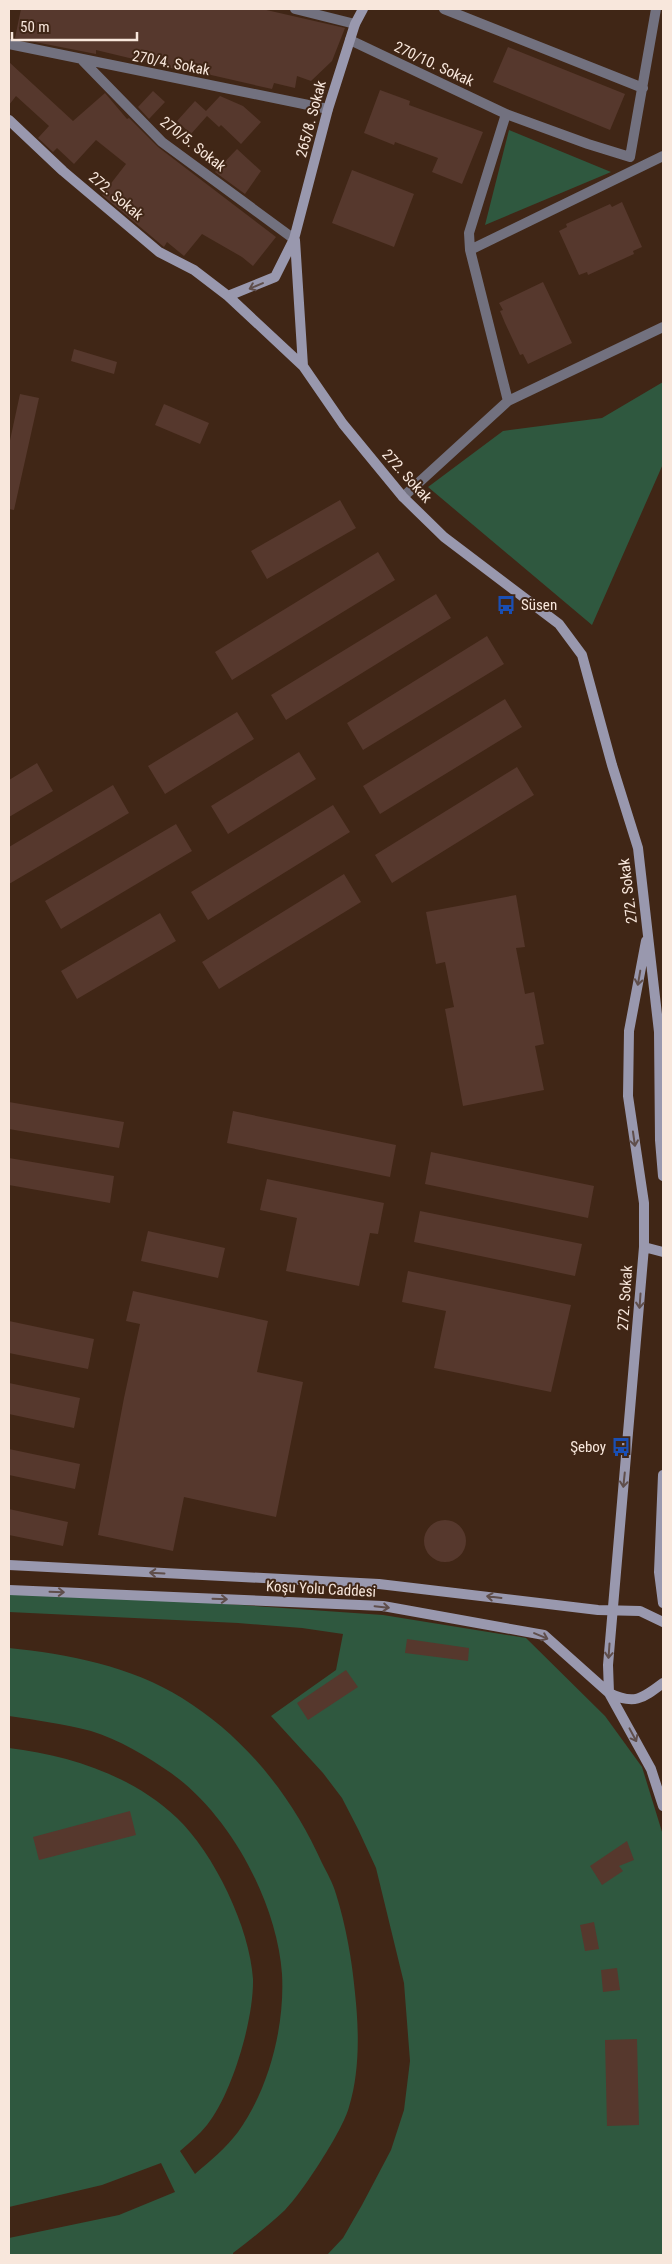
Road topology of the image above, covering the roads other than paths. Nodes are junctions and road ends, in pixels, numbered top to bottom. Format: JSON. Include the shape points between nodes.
{"nodes":[{"id":1,"x":295,"y":9,"type":"edge"},
{"id":2,"x":363,"y":9,"type":"edge"},
{"id":3,"x":444,"y":9,"type":"edge"},
{"id":4,"x":658,"y":10,"type":"edge"},
{"id":5,"x":355,"y":24,"type":"junction"},
{"id":6,"x":350,"y":40,"type":"junction"},
{"id":7,"x":9,"y":44,"type":"edge"},
{"id":8,"x":83,"y":61,"type":"junction"},
{"id":9,"x":642,"y":88,"type":"junction"},
{"id":10,"x":328,"y":109,"type":"junction"},
{"id":11,"x":506,"y":114,"type":"junction"},
{"id":12,"x":9,"y":120,"type":"edge"},
{"id":13,"x":663,"y":156,"type":"edge"},
{"id":14,"x":630,"y":157,"type":"junction"},
{"id":15,"x":635,"y":170,"type":"junction"},
{"id":16,"x":294,"y":239,"type":"junction"},
{"id":17,"x":470,"y":250,"type":"junction"},
{"id":18,"x":228,"y":296,"type":"junction"},
{"id":19,"x":663,"y":327,"type":"edge"},
{"id":20,"x":303,"y":366,"type":"junction"},
{"id":21,"x":508,"y":401,"type":"junction"},
{"id":22,"x":403,"y":496,"type":"junction"},
{"id":23,"x":648,"y":930,"type":"junction"},
{"id":24,"x":663,"y":1176,"type":"edge"},
{"id":25,"x":644,"y":1247,"type":"junction"},
{"id":26,"x":663,"y":1252,"type":"edge"},
{"id":27,"x":663,"y":1475,"type":"edge"},
{"id":28,"x":661,"y":1545,"type":"edge"},
{"id":29,"x":9,"y":1565,"type":"edge"},
{"id":30,"x":9,"y":1590,"type":"edge"},
{"id":31,"x":663,"y":1603,"type":"edge"},
{"id":32,"x":612,"y":1610,"type":"junction"},
{"id":33,"x":663,"y":1622,"type":"edge"},
{"id":34,"x":663,"y":1683,"type":"edge"},
{"id":35,"x":608,"y":1693,"type":"junction"},
{"id":36,"x":663,"y":1806,"type":"edge"}],
"edges":[{"from":1,"to":5,"type":"street"},
{"from":2,"to":5,"type":"street","name":"265/8. Sokak"},
{"from":3,"to":9,"type":"street"},
{"from":4,"to":9,"type":"street"},
{"from":5,"to":6,"type":"street","name":"265/8. Sokak"},
{"from":6,"to":10,"type":"street","name":"265/8. Sokak"},
{"from":6,"to":11,"type":"street","name":"270/10. Sokak"},
{"from":7,"to":8,"type":"street","name":"270/4. Sokak"},
{"from":8,"to":10,"type":"street","name":"270/4. Sokak"},
{"from":8,"to":16,"type":"street","name":"270/5. Sokak","via":[[162,142]]},
{"from":9,"to":14,"type":"street"},
{"from":10,"to":16,"type":"street","name":"265/8. Sokak"},
{"from":11,"to":14,"type":"street","name":"270/10. Sokak"},
{"from":11,"to":17,"type":"street","via":[[469,233]]},
{"from":12,"to":18,"type":"street","name":"272. Sokak","via":[[63,172],[159,252],[194,270]]},
{"from":13,"to":15,"type":"street"},
{"from":14,"to":15,"type":"street"},
{"from":15,"to":17,"type":"street"},
{"from":16,"to":18,"type":"street","name":"265/8. Sokak","one_way":true,"via":[[275,277]]},
{"from":16,"to":20,"type":"street","name":"265/8. Sokak"},
{"from":17,"to":21,"type":"street"},
{"from":18,"to":20,"type":"street","name":"272. Sokak"},
{"from":19,"to":21,"type":"street"},
{"from":20,"to":22,"type":"street","name":"272. Sokak","via":[[343,424]]},
{"from":21,"to":22,"type":"street"},
{"from":22,"to":23,"type":"street","name":"272. Sokak","via":[[444,537],[559,624],[582,655],[638,848]]},
{"from":23,"to":24,"type":"street","name":"272. Sokak","via":[[659,1032]]},
{"from":23,"to":25,"type":"street","name":"272. Sokak","one_way":true,"via":[[629,1031],[628,1096],[644,1203]]},
{"from":25,"to":26,"type":"street"},
{"from":25,"to":32,"type":"street","name":"272. Sokak","one_way":true},
{"from":27,"to":28,"type":"street"},
{"from":28,"to":31,"type":"street","via":[[659,1572]]},
{"from":32,"to":29,"type":"street","name":"Koşu Yolu Caddesi","one_way":true,"via":[[379,1584]]},
{"from":30,"to":35,"type":"street","name":"Koşu Yolu Caddesi","one_way":true,"via":[[392,1608],[544,1635]]},
{"from":32,"to":33,"type":"street","via":[[640,1611]]},
{"from":32,"to":35,"type":"street","name":"272. Sokak","one_way":true},
{"from":34,"to":35,"type":"street","via":[[646,1696],[630,1701]]},
{"from":35,"to":36,"type":"street","name":"272. Sokak","one_way":true,"via":[[651,1769]]}]}
